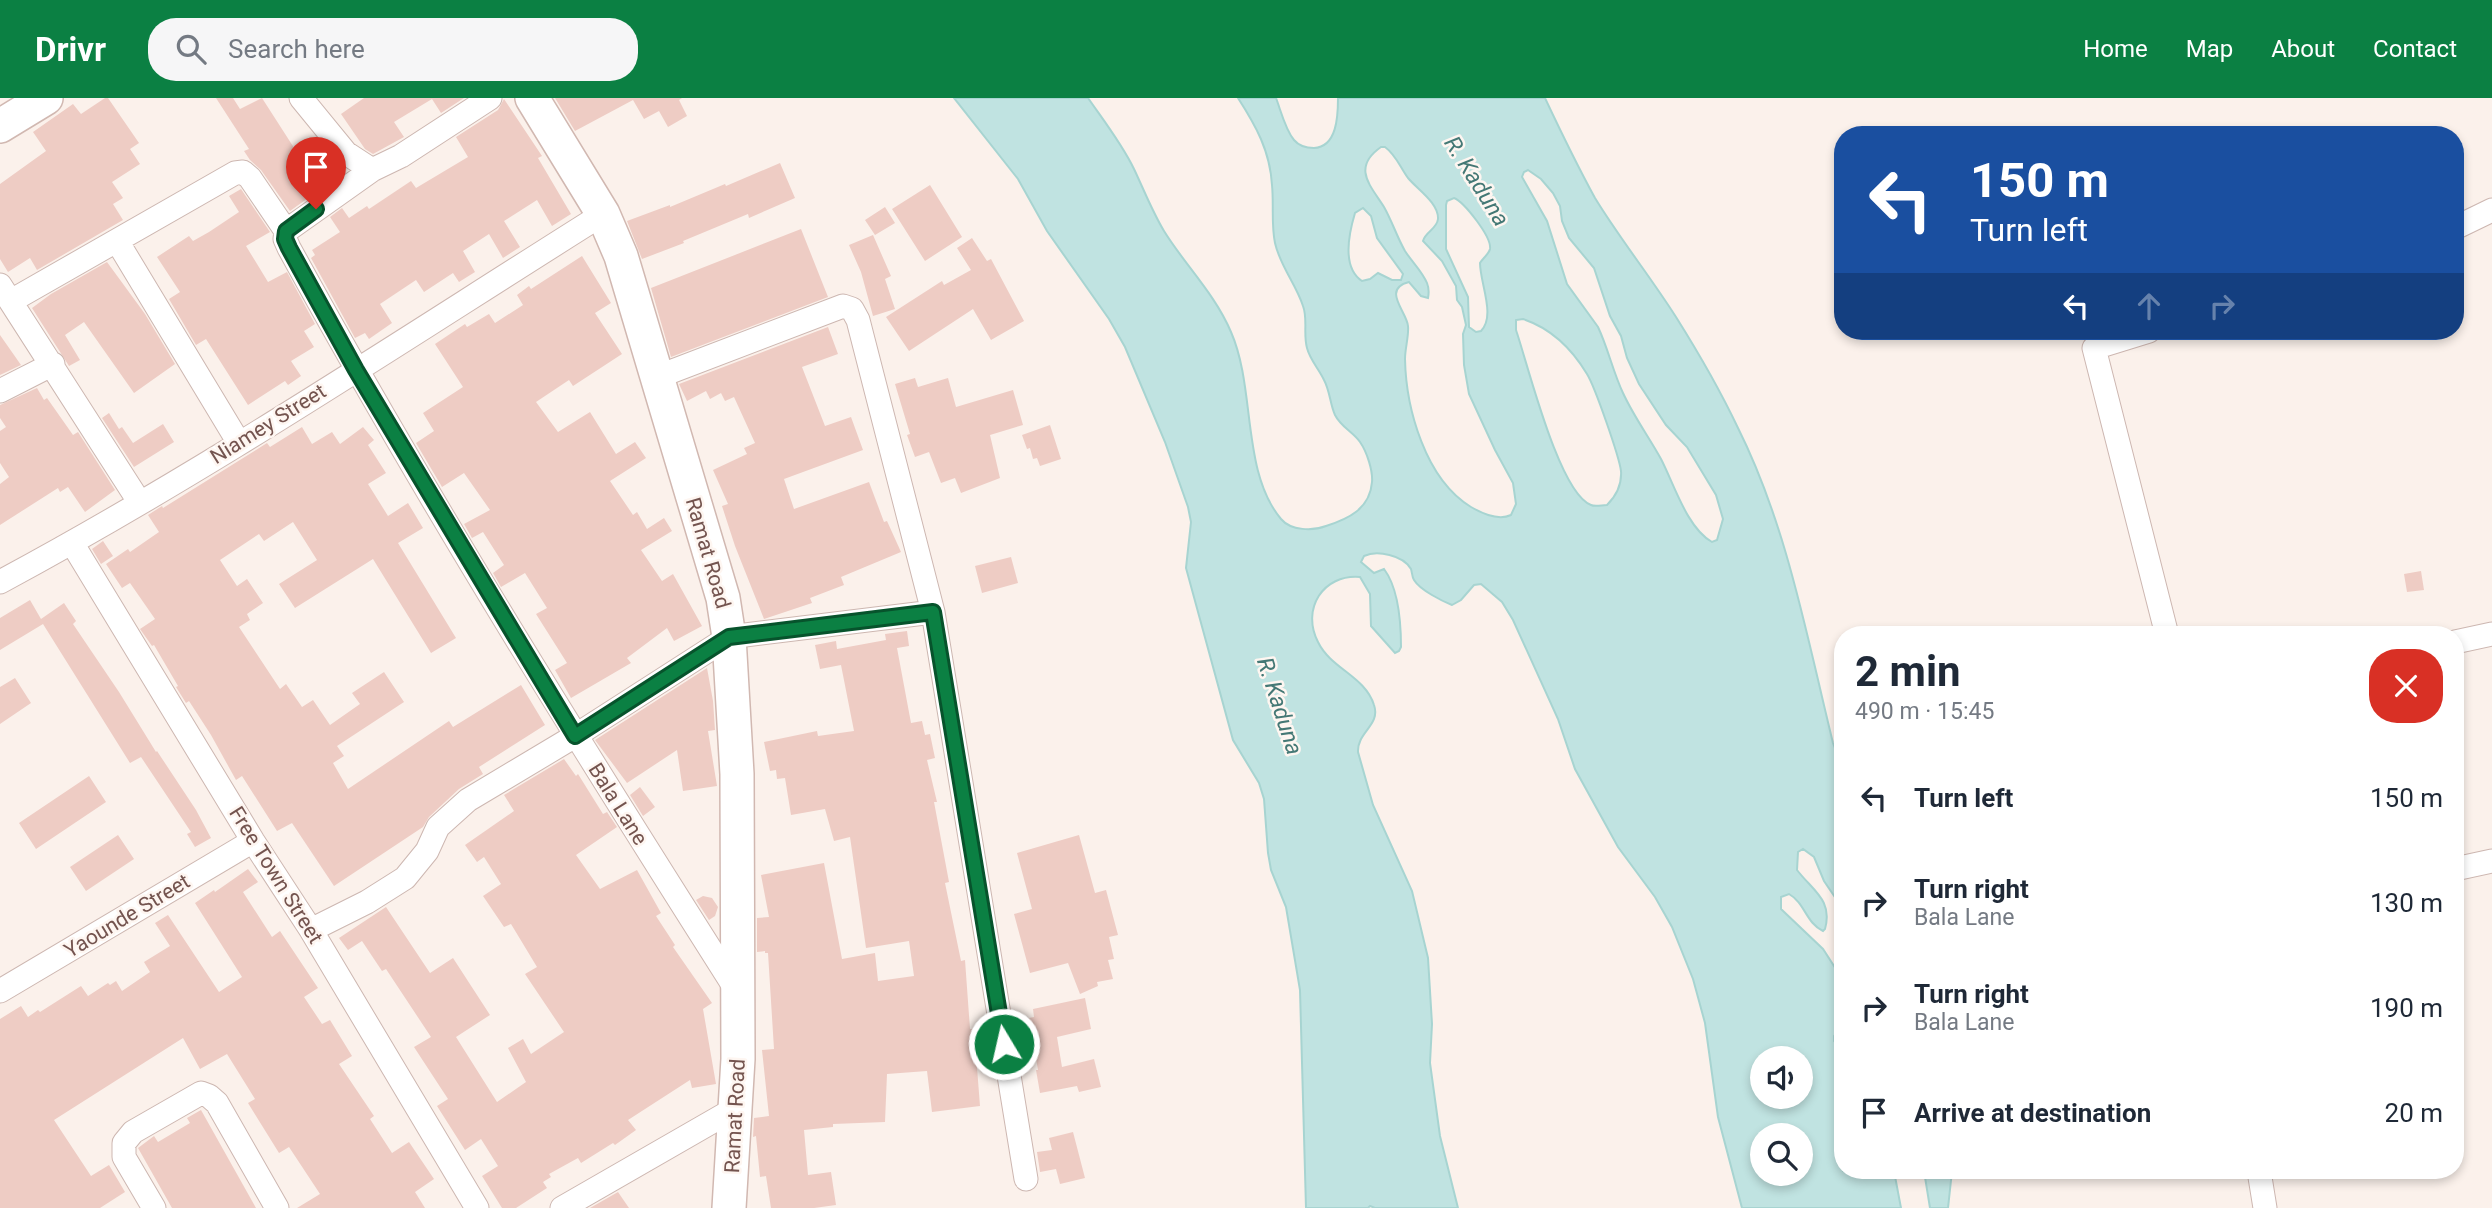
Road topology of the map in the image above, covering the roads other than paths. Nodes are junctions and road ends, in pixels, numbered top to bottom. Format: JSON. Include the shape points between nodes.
{"nodes":[{"id":1,"x":46,"y":98,"type":"edge"},
{"id":2,"x":301,"y":98,"type":"edge"},
{"id":3,"x":490,"y":98,"type":"edge"},
{"id":4,"x":532,"y":98,"type":"edge"},
{"id":5,"x":0,"y":126,"type":"edge"},
{"id":6,"x":372,"y":170,"type":"junction"},
{"id":7,"x":2492,"y":211,"type":"edge"},
{"id":8,"x":603,"y":214,"type":"junction"},
{"id":9,"x":2464,"y":224,"type":"edge"},
{"id":10,"x":286,"y":231,"type":"junction"},
{"id":11,"x":117,"y":241,"type":"junction"},
{"id":12,"x":5,"y":293,"type":"edge"},
{"id":13,"x":2120,"y":340,"type":"edge"},
{"id":14,"x":53,"y":364,"type":"junction"},
{"id":15,"x":356,"y":370,"type":"junction"},
{"id":16,"x":657,"y":377,"type":"junction"},
{"id":17,"x":0,"y":391,"type":"edge"},
{"id":18,"x":239,"y":443,"type":"junction"},
{"id":19,"x":140,"y":503,"type":"junction"},
{"id":20,"x":72,"y":543,"type":"junction"},
{"id":21,"x":0,"y":582,"type":"edge"},
{"id":22,"x":933,"y":612,"type":"junction"},
{"id":23,"x":2165,"y":626,"type":"edge"},
{"id":24,"x":2492,"y":634,"type":"edge"},
{"id":25,"x":729,"y":637,"type":"junction"},
{"id":26,"x":2464,"y":640,"type":"edge"},
{"id":27,"x":575,"y":736,"type":"junction"},
{"id":28,"x":253,"y":841,"type":"junction"},
{"id":29,"x":2491,"y":865,"type":"edge"},
{"id":30,"x":2464,"y":868,"type":"edge"},
{"id":31,"x":311,"y":930,"type":"junction"},
{"id":32,"x":0,"y":991,"type":"edge"},
{"id":33,"x":738,"y":992,"type":"junction"},
{"id":34,"x":736,"y":1108,"type":"junction"},
{"id":35,"x":1026,"y":1179,"type":"dead end"},
{"id":36,"x":2260,"y":1179,"type":"edge"},
{"id":37,"x":154,"y":1208,"type":"edge"},
{"id":38,"x":276,"y":1208,"type":"edge"},
{"id":39,"x":477,"y":1208,"type":"edge"},
{"id":40,"x":562,"y":1208,"type":"edge"},
{"id":41,"x":729,"y":1208,"type":"edge"},
{"id":42,"x":2265,"y":1208,"type":"edge"}],
"edges":[{"from":1,"to":5,"type":"street"},
{"from":2,"to":6,"type":"street","via":[[346,153]]},
{"from":3,"to":6,"type":"street"},
{"from":4,"to":8,"type":"street","name":"Ramat Road"},
{"from":6,"to":10,"type":"street"},
{"from":7,"to":9,"type":"street"},
{"from":8,"to":15,"type":"street","name":"Niamey Street"},
{"from":8,"to":16,"type":"street","name":"Ramat Road","via":[[621,256]]},
{"from":10,"to":11,"type":"street","name":"Bala Lane","via":[[243,172]]},
{"from":10,"to":15,"type":"street","name":"Bala Lane","via":[[289,248]]},
{"from":11,"to":12,"type":"street"},
{"from":11,"to":18,"type":"street"},
{"from":12,"to":14,"type":"street"},
{"from":13,"to":23,"type":"street","via":[[2094,348]]},
{"from":14,"to":17,"type":"street"},
{"from":14,"to":19,"type":"street"},
{"from":15,"to":18,"type":"street","name":"Niamey Street"},
{"from":15,"to":27,"type":"street","name":"Bala Lane"},
{"from":16,"to":22,"type":"street","via":[[843,306],[852,309]]},
{"from":16,"to":25,"type":"street","name":"Ramat Road","via":[[723,598]]},
{"from":18,"to":19,"type":"street","name":"Niamey Street"},
{"from":19,"to":20,"type":"street","name":"Niamey Street"},
{"from":20,"to":21,"type":"street","name":"Niamey Street"},
{"from":20,"to":28,"type":"street","name":"Free Town Street"},
{"from":22,"to":25,"type":"street"},
{"from":22,"to":35,"type":"street"},
{"from":24,"to":26,"type":"street"},
{"from":25,"to":27,"type":"street"},
{"from":25,"to":33,"type":"street","name":"Ramat Road","via":[[737,774]]},
{"from":27,"to":31,"type":"street","via":[[468,800],[438,828],[405,878]]},
{"from":27,"to":33,"type":"street","name":"Bala Lane"},
{"from":28,"to":31,"type":"street","name":"Free Town Street"},
{"from":28,"to":32,"type":"street","name":"Yaounde Street"},
{"from":29,"to":30,"type":"street"},
{"from":31,"to":39,"type":"street","name":"Free Town Street"},
{"from":33,"to":34,"type":"street","name":"Ramat Road"},
{"from":34,"to":40,"type":"street"},
{"from":34,"to":41,"type":"street","name":"Ramat Road"},
{"from":36,"to":42,"type":"street"},
{"from":37,"to":38,"type":"street","via":[[124,1157],[124,1143],[133,1132],[201,1093],[217,1103]]}]}
